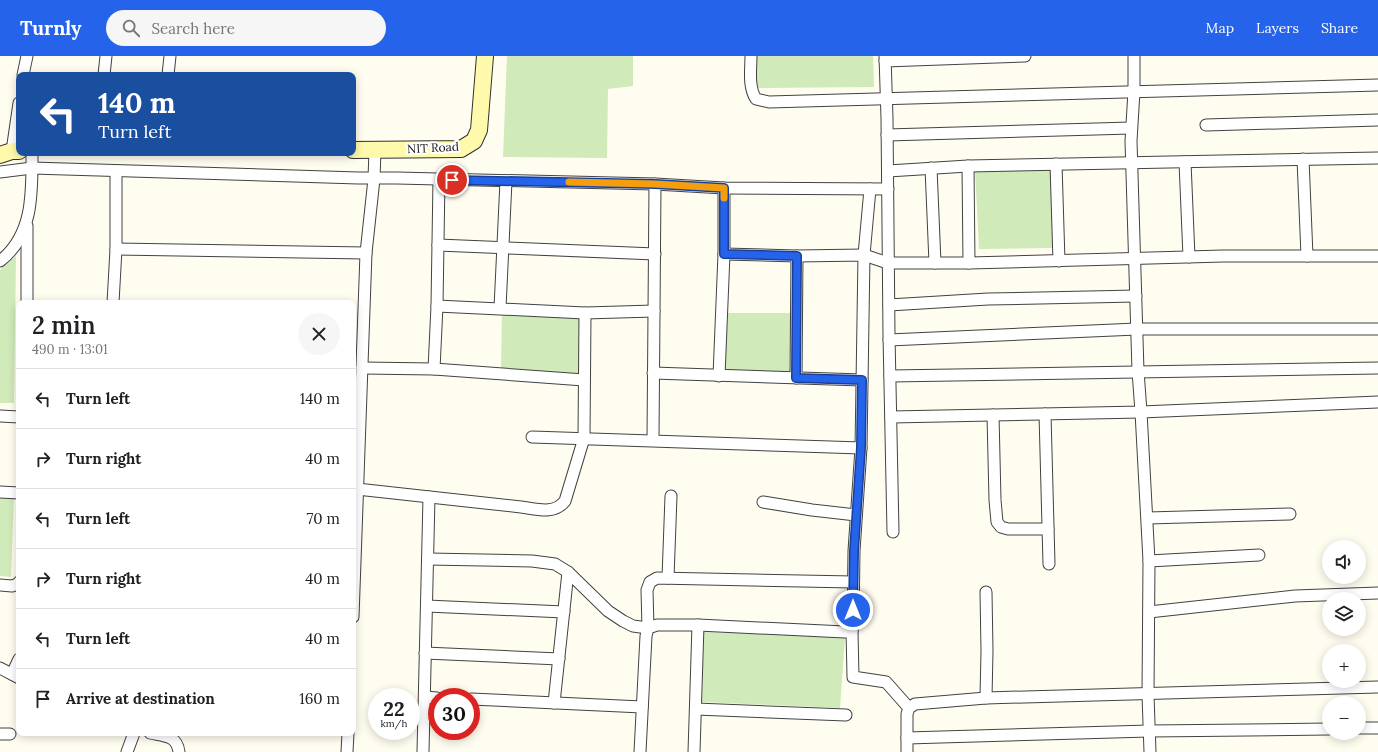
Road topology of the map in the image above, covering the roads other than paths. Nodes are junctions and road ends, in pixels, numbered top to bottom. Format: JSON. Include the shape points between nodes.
{"nodes":[{"id":1,"x":27,"y":56,"type":"edge"},
{"id":2,"x":106,"y":56,"type":"edge"},
{"id":3,"x":170,"y":56,"type":"edge"},
{"id":4,"x":485,"y":56,"type":"edge"},
{"id":5,"x":751,"y":56,"type":"edge"},
{"id":6,"x":1025,"y":56,"type":"edge"},
{"id":7,"x":1134,"y":56,"type":"edge"},
{"id":8,"x":885,"y":59,"type":"edge"},
{"id":9,"x":24,"y":72,"type":"edge"},
{"id":10,"x":104,"y":72,"type":"edge"},
{"id":11,"x":168,"y":72,"type":"edge"},
{"id":12,"x":1378,"y":85,"type":"edge"},
{"id":13,"x":1134,"y":91,"type":"junction"},
{"id":14,"x":887,"y":100,"type":"junction"},
{"id":15,"x":16,"y":119,"type":"edge"},
{"id":16,"x":1378,"y":120,"type":"edge"},
{"id":17,"x":1206,"y":125,"type":"dead end"},
{"id":18,"x":1131,"y":128,"type":"junction"},
{"id":19,"x":887,"y":135,"type":"junction"},
{"id":20,"x":356,"y":150,"type":"edge"},
{"id":21,"x":375,"y":150,"type":"junction"},
{"id":22,"x":10,"y":152,"type":"edge"},
{"id":23,"x":32,"y":156,"type":"edge"},
{"id":24,"x":1378,"y":158,"type":"edge"},
{"id":25,"x":1303,"y":159,"type":"junction"},
{"id":26,"x":1185,"y":162,"type":"junction"},
{"id":27,"x":1056,"y":164,"type":"junction"},
{"id":28,"x":1132,"y":164,"type":"junction"},
{"id":29,"x":968,"y":166,"type":"junction"},
{"id":30,"x":32,"y":168,"type":"junction"},
{"id":31,"x":931,"y":168,"type":"junction"},
{"id":32,"x":116,"y":171,"type":"junction"},
{"id":33,"x":888,"y":171,"type":"junction"},
{"id":34,"x":0,"y":172,"type":"edge"},
{"id":35,"x":374,"y":178,"type":"junction"},
{"id":36,"x":439,"y":179,"type":"junction"},
{"id":37,"x":506,"y":181,"type":"junction"},
{"id":38,"x":655,"y":184,"type":"junction"},
{"id":39,"x":724,"y":188,"type":"junction"},
{"id":40,"x":870,"y":189,"type":"junction"},
{"id":41,"x":888,"y":189,"type":"junction"},
{"id":42,"x":27,"y":223,"type":"junction"},
{"id":43,"x":438,"y":245,"type":"junction"},
{"id":44,"x":503,"y":248,"type":"junction"},
{"id":45,"x":116,"y":249,"type":"junction"},
{"id":46,"x":366,"y":253,"type":"junction"},
{"id":47,"x":654,"y":254,"type":"junction"},
{"id":48,"x":724,"y":254,"type":"junction"},
{"id":49,"x":864,"y":255,"type":"junction"},
{"id":50,"x":797,"y":256,"type":"junction"},
{"id":51,"x":1307,"y":256,"type":"junction"},
{"id":52,"x":1378,"y":256,"type":"edge"},
{"id":53,"x":1190,"y":257,"type":"junction"},
{"id":54,"x":1134,"y":259,"type":"junction"},
{"id":55,"x":1059,"y":260,"type":"junction"},
{"id":56,"x":0,"y":261,"type":"edge"},
{"id":57,"x":888,"y":263,"type":"junction"},
{"id":58,"x":934,"y":263,"type":"junction"},
{"id":59,"x":969,"y":263,"type":"junction"},
{"id":60,"x":1136,"y":296,"type":"junction"},
{"id":61,"x":27,"y":300,"type":"edge"},
{"id":62,"x":113,"y":300,"type":"edge"},
{"id":63,"x":889,"y":305,"type":"junction"},
{"id":64,"x":437,"y":306,"type":"junction"},
{"id":65,"x":500,"y":308,"type":"junction"},
{"id":66,"x":654,"y":311,"type":"junction"},
{"id":67,"x":585,"y":313,"type":"junction"},
{"id":68,"x":358,"y":328,"type":"edge"},
{"id":69,"x":1136,"y":329,"type":"junction"},
{"id":70,"x":1378,"y":329,"type":"edge"},
{"id":71,"x":889,"y":340,"type":"junction"},
{"id":72,"x":362,"y":368,"type":"junction"},
{"id":73,"x":1378,"y":368,"type":"edge"},
{"id":74,"x":434,"y":369,"type":"junction"},
{"id":75,"x":1138,"y":371,"type":"junction"},
{"id":76,"x":653,"y":373,"type":"junction"},
{"id":77,"x":719,"y":376,"type":"junction"},
{"id":78,"x":890,"y":376,"type":"junction"},
{"id":79,"x":796,"y":378,"type":"junction"},
{"id":80,"x":584,"y":380,"type":"junction"},
{"id":81,"x":862,"y":380,"type":"junction"},
{"id":82,"x":1378,"y":402,"type":"edge"},
{"id":83,"x":1142,"y":412,"type":"junction"},
{"id":84,"x":1045,"y":414,"type":"junction"},
{"id":85,"x":993,"y":415,"type":"junction"},
{"id":86,"x":0,"y":416,"type":"edge"},
{"id":87,"x":16,"y":417,"type":"edge"},
{"id":88,"x":890,"y":417,"type":"junction"},
{"id":89,"x":532,"y":437,"type":"dead end"},
{"id":90,"x":584,"y":438,"type":"junction"},
{"id":91,"x":652,"y":440,"type":"junction"},
{"id":92,"x":861,"y":448,"type":"junction"},
{"id":93,"x":356,"y":453,"type":"edge"},
{"id":94,"x":357,"y":489,"type":"junction"},
{"id":95,"x":0,"y":492,"type":"edge"},
{"id":96,"x":16,"y":493,"type":"edge"},
{"id":97,"x":671,"y":496,"type":"dead end"},
{"id":98,"x":429,"y":497,"type":"junction"},
{"id":99,"x":763,"y":502,"type":"dead end"},
{"id":100,"x":356,"y":510,"type":"edge"},
{"id":101,"x":1290,"y":514,"type":"dead end"},
{"id":102,"x":1148,"y":518,"type":"junction"},
{"id":103,"x":856,"y":519,"type":"junction"},
{"id":104,"x":1048,"y":529,"type":"junction"},
{"id":105,"x":893,"y":532,"type":"dead end"},
{"id":106,"x":1259,"y":555,"type":"dead end"},
{"id":107,"x":428,"y":559,"type":"junction"},
{"id":108,"x":1049,"y":564,"type":"dead end"},
{"id":109,"x":1149,"y":567,"type":"junction"},
{"id":110,"x":568,"y":572,"type":"junction"},
{"id":111,"x":668,"y":578,"type":"junction"},
{"id":112,"x":853,"y":582,"type":"junction"},
{"id":113,"x":0,"y":585,"type":"edge"},
{"id":114,"x":16,"y":585,"type":"edge"},
{"id":115,"x":986,"y":592,"type":"dead end"},
{"id":116,"x":1378,"y":594,"type":"edge"},
{"id":117,"x":427,"y":606,"type":"junction"},
{"id":118,"x":1149,"y":607,"type":"junction"},
{"id":119,"x":564,"y":612,"type":"junction"},
{"id":120,"x":698,"y":626,"type":"junction"},
{"id":121,"x":648,"y":628,"type":"junction"},
{"id":122,"x":852,"y":631,"type":"junction"},
{"id":123,"x":426,"y":653,"type":"junction"},
{"id":124,"x":559,"y":659,"type":"junction"},
{"id":125,"x":0,"y":668,"type":"edge"},
{"id":126,"x":16,"y":676,"type":"edge"},
{"id":127,"x":1378,"y":687,"type":"edge"},
{"id":128,"x":1148,"y":695,"type":"junction"},
{"id":129,"x":424,"y":697,"type":"junction"},
{"id":130,"x":428,"y":697,"type":"edge"},
{"id":131,"x":986,"y":698,"type":"junction"},
{"id":132,"x":480,"y":699,"type":"edge"},
{"id":133,"x":554,"y":703,"type":"junction"},
{"id":134,"x":642,"y":707,"type":"junction"},
{"id":135,"x":909,"y":708,"type":"junction"},
{"id":136,"x":696,"y":709,"type":"junction"},
{"id":137,"x":846,"y":715,"type":"dead end"},
{"id":138,"x":1366,"y":728,"type":"edge"},
{"id":139,"x":1378,"y":728,"type":"edge"},
{"id":140,"x":1322,"y":729,"type":"edge"},
{"id":141,"x":1149,"y":731,"type":"junction"},
{"id":142,"x":133,"y":736,"type":"edge"},
{"id":143,"x":163,"y":736,"type":"edge"},
{"id":144,"x":348,"y":736,"type":"edge"},
{"id":145,"x":907,"y":738,"type":"junction"},
{"id":146,"x":127,"y":752,"type":"edge"},
{"id":147,"x":179,"y":752,"type":"edge"},
{"id":148,"x":347,"y":752,"type":"edge"},
{"id":149,"x":423,"y":752,"type":"edge"},
{"id":150,"x":640,"y":752,"type":"edge"},
{"id":151,"x":694,"y":752,"type":"edge"},
{"id":152,"x":906,"y":752,"type":"edge"},
{"id":153,"x":1150,"y":752,"type":"edge"}],
"edges":[{"from":1,"to":9,"type":"street"},
{"from":2,"to":10,"type":"street"},
{"from":3,"to":11,"type":"street"},
{"from":4,"to":21,"type":"main road","name":"NIT Road","via":[[479,130],[474,141],[461,149]]},
{"from":5,"to":14,"type":"street","via":[[752,89],[756,99],[761,101]]},
{"from":6,"to":8,"type":"street"},
{"from":7,"to":13,"type":"street"},
{"from":8,"to":14,"type":"street"},
{"from":12,"to":13,"type":"street"},
{"from":13,"to":14,"type":"street"},
{"from":13,"to":18,"type":"street"},
{"from":14,"to":19,"type":"street"},
{"from":15,"to":22,"type":"street"},
{"from":16,"to":17,"type":"street"},
{"from":18,"to":19,"type":"street"},
{"from":18,"to":28,"type":"street"},
{"from":19,"to":33,"type":"street"},
{"from":20,"to":21,"type":"main road","name":"NIT Road"},
{"from":21,"to":35,"type":"street"},
{"from":23,"to":30,"type":"street"},
{"from":24,"to":25,"type":"street"},
{"from":25,"to":26,"type":"street"},
{"from":25,"to":51,"type":"street"},
{"from":26,"to":28,"type":"street"},
{"from":26,"to":53,"type":"street"},
{"from":27,"to":28,"type":"street"},
{"from":27,"to":29,"type":"street"},
{"from":27,"to":55,"type":"street"},
{"from":28,"to":54,"type":"street"},
{"from":29,"to":31,"type":"street"},
{"from":29,"to":59,"type":"street"},
{"from":30,"to":32,"type":"street"},
{"from":30,"to":34,"type":"street"},
{"from":30,"to":42,"type":"street"},
{"from":31,"to":33,"type":"street"},
{"from":31,"to":58,"type":"street"},
{"from":32,"to":35,"type":"street"},
{"from":32,"to":45,"type":"street"},
{"from":33,"to":41,"type":"street"},
{"from":35,"to":36,"type":"street"},
{"from":35,"to":46,"type":"street"},
{"from":36,"to":37,"type":"street"},
{"from":36,"to":43,"type":"street"},
{"from":37,"to":38,"type":"street"},
{"from":37,"to":44,"type":"street"},
{"from":38,"to":39,"type":"street"},
{"from":38,"to":47,"type":"street"},
{"from":39,"to":40,"type":"street"},
{"from":39,"to":48,"type":"street"},
{"from":40,"to":41,"type":"street"},
{"from":40,"to":49,"type":"street"},
{"from":41,"to":57,"type":"street"},
{"from":42,"to":56,"type":"street","via":[[15,246]]},
{"from":42,"to":61,"type":"street"},
{"from":43,"to":44,"type":"street"},
{"from":43,"to":64,"type":"street"},
{"from":44,"to":47,"type":"street"},
{"from":44,"to":65,"type":"street"},
{"from":45,"to":46,"type":"street"},
{"from":45,"to":62,"type":"street"},
{"from":46,"to":68,"type":"street"},
{"from":47,"to":66,"type":"street"},
{"from":48,"to":50,"type":"street"},
{"from":48,"to":77,"type":"street"},
{"from":49,"to":50,"type":"street"},
{"from":49,"to":57,"type":"street"},
{"from":49,"to":81,"type":"street"},
{"from":50,"to":79,"type":"street"},
{"from":51,"to":52,"type":"street"},
{"from":51,"to":53,"type":"street"},
{"from":53,"to":54,"type":"street"},
{"from":54,"to":55,"type":"street"},
{"from":54,"to":60,"type":"street"},
{"from":55,"to":59,"type":"street"},
{"from":57,"to":58,"type":"street"},
{"from":57,"to":63,"type":"street"},
{"from":58,"to":59,"type":"street"},
{"from":60,"to":63,"type":"street","via":[[988,299]]},
{"from":60,"to":69,"type":"street"},
{"from":63,"to":71,"type":"street"},
{"from":64,"to":65,"type":"street"},
{"from":64,"to":74,"type":"street"},
{"from":65,"to":67,"type":"street"},
{"from":66,"to":67,"type":"street"},
{"from":66,"to":76,"type":"street"},
{"from":67,"to":80,"type":"street"},
{"from":68,"to":72,"type":"street"},
{"from":69,"to":70,"type":"street"},
{"from":69,"to":71,"type":"street"},
{"from":69,"to":75,"type":"street"},
{"from":71,"to":78,"type":"street"},
{"from":72,"to":74,"type":"street"},
{"from":72,"to":93,"type":"street"},
{"from":73,"to":75,"type":"street"},
{"from":74,"to":80,"type":"street"},
{"from":75,"to":78,"type":"street"},
{"from":75,"to":83,"type":"street"},
{"from":76,"to":77,"type":"street"},
{"from":76,"to":91,"type":"street"},
{"from":77,"to":79,"type":"street"},
{"from":78,"to":88,"type":"street"},
{"from":79,"to":81,"type":"street"},
{"from":80,"to":90,"type":"street"},
{"from":81,"to":92,"type":"street"},
{"from":82,"to":83,"type":"street"},
{"from":83,"to":84,"type":"street"},
{"from":83,"to":102,"type":"street"},
{"from":84,"to":85,"type":"street"},
{"from":84,"to":104,"type":"street"},
{"from":85,"to":88,"type":"street"},
{"from":85,"to":104,"type":"street","via":[[997,522],[1001,527],[1008,529]]},
{"from":86,"to":87,"type":"street"},
{"from":88,"to":105,"type":"street"},
{"from":89,"to":90,"type":"street"},
{"from":90,"to":91,"type":"street"},
{"from":90,"to":98,"type":"street","via":[[566,501],[560,507],[539,510]]},
{"from":91,"to":92,"type":"street"},
{"from":92,"to":103,"type":"street"},
{"from":93,"to":94,"type":"street"},
{"from":94,"to":98,"type":"street"},
{"from":94,"to":100,"type":"street"},
{"from":95,"to":96,"type":"street"},
{"from":97,"to":111,"type":"street"},
{"from":98,"to":107,"type":"street"},
{"from":99,"to":103,"type":"street"},
{"from":101,"to":102,"type":"street"},
{"from":102,"to":109,"type":"street"},
{"from":103,"to":112,"type":"street"},
{"from":104,"to":108,"type":"street"},
{"from":106,"to":109,"type":"street"},
{"from":107,"to":110,"type":"street","via":[[546,562]]},
{"from":107,"to":117,"type":"street"},
{"from":109,"to":118,"type":"street"},
{"from":110,"to":119,"type":"street"},
{"from":110,"to":121,"type":"street","via":[[623,621],[633,626]]},
{"from":111,"to":112,"type":"street"},
{"from":111,"to":121,"type":"street","via":[[657,578],[650,582]]},
{"from":112,"to":122,"type":"street"},
{"from":113,"to":114,"type":"street"},
{"from":115,"to":131,"type":"street"},
{"from":116,"to":118,"type":"street","via":[[1295,596]]},
{"from":117,"to":119,"type":"street"},
{"from":117,"to":123,"type":"street"},
{"from":118,"to":128,"type":"street"},
{"from":119,"to":124,"type":"street"},
{"from":120,"to":121,"type":"street"},
{"from":120,"to":122,"type":"street"},
{"from":120,"to":136,"type":"street"},
{"from":121,"to":134,"type":"street"},
{"from":122,"to":135,"type":"street","via":[[853,677],[886,682]]},
{"from":123,"to":124,"type":"street"},
{"from":123,"to":129,"type":"street"},
{"from":124,"to":133,"type":"street"},
{"from":125,"to":126,"type":"street"},
{"from":127,"to":128,"type":"street"},
{"from":128,"to":131,"type":"street"},
{"from":128,"to":141,"type":"street"},
{"from":129,"to":130,"type":"street"},
{"from":129,"to":149,"type":"street"},
{"from":131,"to":135,"type":"street","via":[[915,704]]},
{"from":132,"to":133,"type":"street"},
{"from":133,"to":134,"type":"street"},
{"from":134,"to":150,"type":"street"},
{"from":135,"to":145,"type":"street"},
{"from":136,"to":137,"type":"street"},
{"from":136,"to":151,"type":"street"},
{"from":138,"to":139,"type":"street"},
{"from":140,"to":141,"type":"street"},
{"from":141,"to":145,"type":"street"},
{"from":141,"to":153,"type":"street"},
{"from":142,"to":146,"type":"street"},
{"from":143,"to":147,"type":"street","via":[[175,740]]},
{"from":144,"to":148,"type":"street"},
{"from":145,"to":152,"type":"street"}]}
